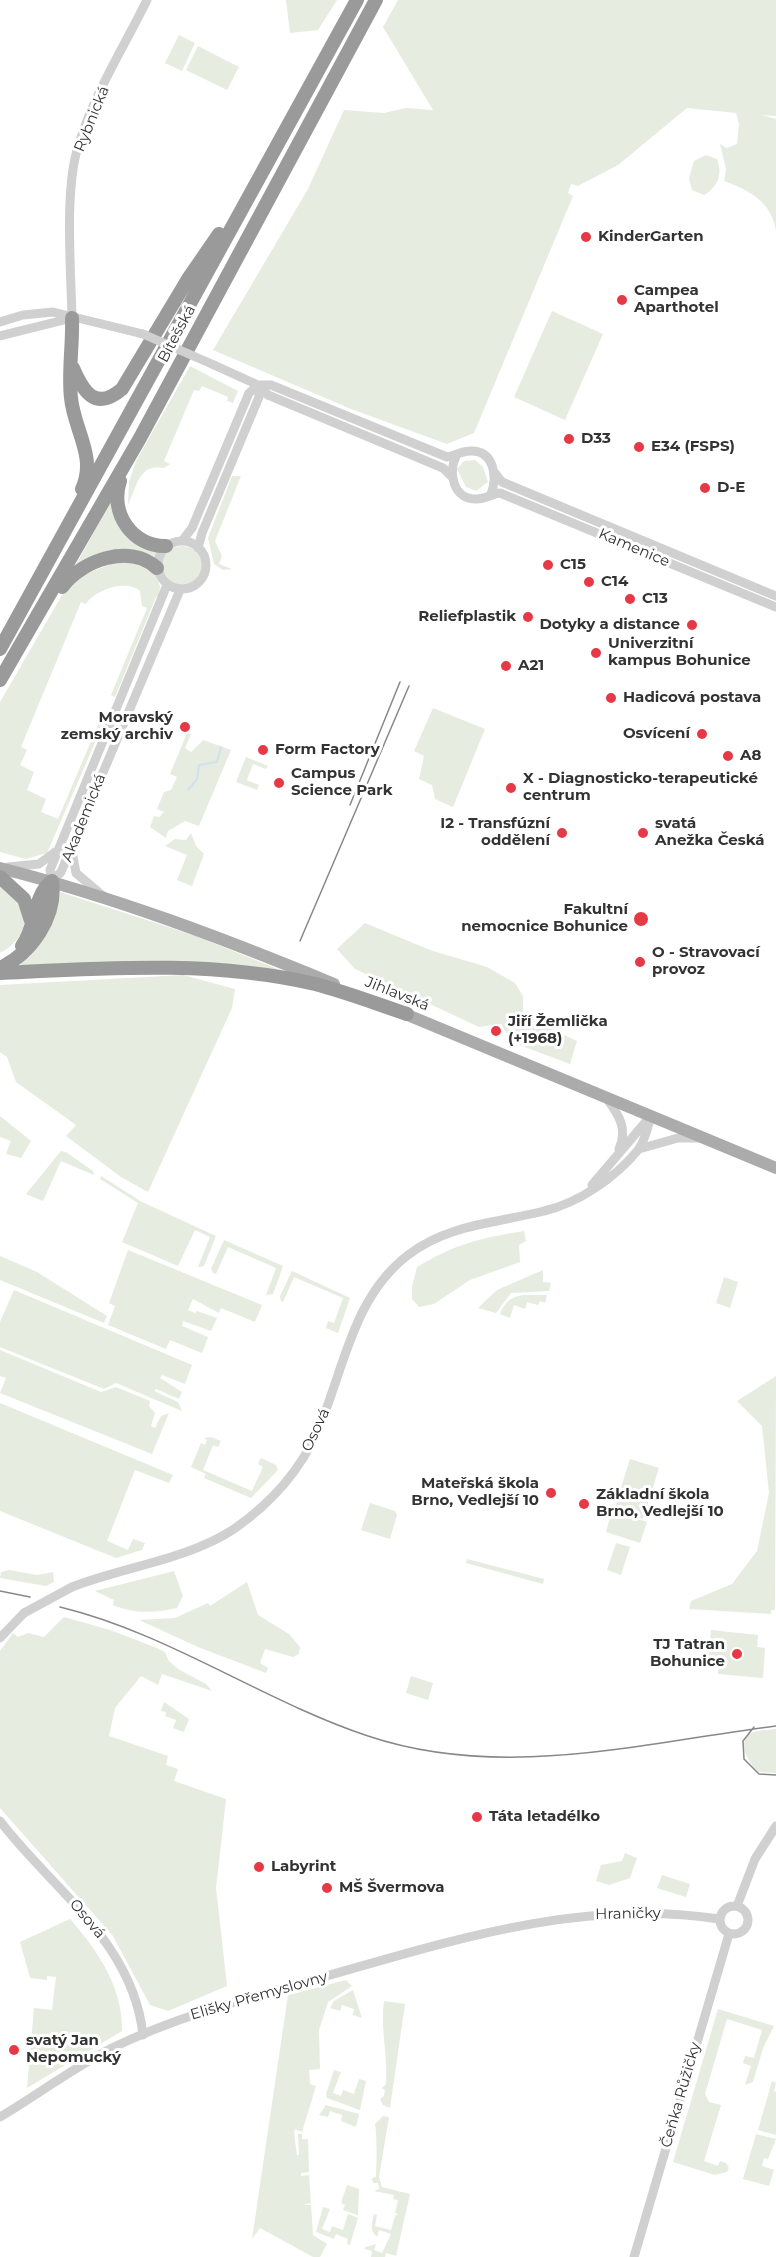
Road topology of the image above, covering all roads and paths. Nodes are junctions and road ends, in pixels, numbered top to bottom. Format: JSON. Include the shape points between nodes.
{"nodes":[{"id":1,"x":147,"y":0,"type":"edge"},
{"id":2,"x":357,"y":0,"type":"edge"},
{"id":3,"x":376,"y":0,"type":"edge"},
{"id":4,"x":258,"y":178,"type":"junction"},
{"id":5,"x":72,"y":318,"type":"junction"},
{"id":6,"x":0,"y":322,"type":"edge"},
{"id":7,"x":0,"y":336,"type":"edge"},
{"id":8,"x":72,"y":368,"type":"junction"},
{"id":9,"x":258,"y":385,"type":"junction"},
{"id":10,"x":140,"y":438,"type":"junction"},
{"id":11,"x":456,"y":456,"type":"junction"},
{"id":12,"x":495,"y":473,"type":"junction"},
{"id":13,"x":452,"y":476,"type":"junction"},
{"id":14,"x":491,"y":494,"type":"junction"},
{"id":15,"x":182,"y":541,"type":"junction"},
{"id":16,"x":166,"y":546,"type":"junction"},
{"id":17,"x":198,"y":548,"type":"junction"},
{"id":18,"x":157,"y":568,"type":"junction"},
{"id":19,"x":41,"y":578,"type":"junction"},
{"id":20,"x":167,"y":585,"type":"junction"},
{"id":21,"x":180,"y":590,"type":"junction"},
{"id":22,"x":776,"y":596,"type":"edge"},
{"id":23,"x":776,"y":607,"type":"edge"},
{"id":24,"x":39,"y":617,"type":"junction"},
{"id":25,"x":0,"y":649,"type":"edge"},
{"id":26,"x":0,"y":680,"type":"edge"},
{"id":27,"x":72,"y":847,"type":"junction"},
{"id":28,"x":59,"y":848,"type":"junction"},
{"id":29,"x":0,"y":871,"type":"edge"},
{"id":30,"x":52,"y":881,"type":"junction"},
{"id":31,"x":105,"y":897,"type":"junction"},
{"id":32,"x":32,"y":926,"type":"junction"},
{"id":33,"x":0,"y":960,"type":"edge"},
{"id":34,"x":0,"y":968,"type":"edge"},
{"id":35,"x":0,"y":973,"type":"edge"},
{"id":36,"x":407,"y":1014,"type":"junction"},
{"id":37,"x":606,"y":1097,"type":"junction"},
{"id":38,"x":651,"y":1116,"type":"junction"},
{"id":39,"x":703,"y":1138,"type":"junction"},
{"id":40,"x":639,"y":1149,"type":"junction"},
{"id":41,"x":616,"y":1156,"type":"junction"},
{"id":42,"x":776,"y":1168,"type":"edge"},
{"id":43,"x":587,"y":1192,"type":"junction"},
{"id":44,"x":0,"y":1638,"type":"edge"},
{"id":45,"x":0,"y":1821,"type":"edge"},
{"id":46,"x":776,"y":1826,"type":"edge"},
{"id":47,"x":737,"y":1906,"type":"junction"},
{"id":48,"x":719,"y":1919,"type":"junction"},
{"id":49,"x":537,"y":1922,"type":"joint"},
{"id":50,"x":729,"y":1934,"type":"junction"},
{"id":51,"x":143,"y":2035,"type":"junction"},
{"id":52,"x":0,"y":2117,"type":"edge"},
{"id":53,"x":634,"y":2257,"type":"edge"}],
"edges":[{"from":1,"to":5,"type":"street","name":"Rybnická","via":[[87,120],[76,154],[71,189]]},
{"from":2,"to":4,"type":"highway","name":"Bítešská"},
{"from":3,"to":10,"type":"highway","name":"Bítešská"},
{"from":4,"to":8,"type":"highway","via":[[188,279],[122,389],[109,397],[93,397],[83,390]]},
{"from":4,"to":19,"type":"highway","name":"Bítešská"},
{"from":5,"to":6,"type":"street","name":"Kamenice","via":[[47,312]]},
{"from":5,"to":7,"type":"street"},
{"from":5,"to":8,"type":"highway"},
{"from":5,"to":9,"type":"street","name":"Kamenice","bridge":true,"via":[[142,334]]},
{"from":8,"to":19,"type":"highway","via":[[73,416],[86,448],[87,471]]},
{"from":9,"to":11,"type":"street","name":"Kamenice","via":[[272,385],[447,458]]},
{"from":9,"to":13,"type":"street","name":"Kamenice","via":[[268,395],[443,468]]},
{"from":9,"to":15,"type":"street","via":[[249,393],[192,528]]},
{"from":9,"to":17,"type":"street","via":[[259,397]]},
{"from":10,"to":16,"type":"highway","via":[[118,486],[119,507],[124,523],[135,536],[151,545]]},
{"from":10,"to":24,"type":"highway","name":"Bítešská"},
{"from":11,"to":12,"type":"street","name":"Kamenice","via":[[478,451],[489,459]]},
{"from":11,"to":13,"type":"street"},
{"from":12,"to":14,"type":"street"},
{"from":12,"to":22,"type":"street","name":"Kamenice","via":[[502,482]]},
{"from":13,"to":14,"type":"street","name":"Kamenice","via":[[459,492],[469,498],[481,499]]},
{"from":14,"to":23,"type":"street","name":"Kamenice","via":[[509,496]]},
{"from":15,"to":16,"type":"street"},
{"from":15,"to":17,"type":"street"},
{"from":16,"to":18,"type":"street"},
{"from":17,"to":21,"type":"street","via":[[206,561],[204,576],[194,586]]},
{"from":18,"to":20,"type":"street"},
{"from":18,"to":24,"type":"highway","via":[[137,557],[94,562],[69,578]]},
{"from":19,"to":25,"type":"highway","name":"Bítešská"},
{"from":20,"to":21,"type":"street"},
{"from":20,"to":28,"type":"street","name":"Akademická"},
{"from":21,"to":27,"type":"street","name":"Akademická"},
{"from":24,"to":26,"type":"highway","name":"Bítešská"},
{"from":27,"to":30,"type":"street","name":"Akademická","via":[[61,872]]},
{"from":27,"to":31,"type":"street","via":[[76,873]]},
{"from":28,"to":29,"type":"street","via":[[39,864]]},
{"from":28,"to":30,"type":"street","name":"Akademická","via":[[50,870]]},
{"from":29,"to":30,"type":"main road","name":"Jihlavská"},
{"from":29,"to":32,"type":"highway","via":[[27,904]]},
{"from":30,"to":31,"type":"main road","name":"Jihlavská"},
{"from":30,"to":32,"type":"highway","via":[[42,889]]},
{"from":30,"to":34,"type":"highway","via":[[54,897],[38,935],[18,958]]},
{"from":31,"to":36,"type":"main road","name":"Jihlavská","via":[[219,937]]},
{"from":32,"to":33,"type":"highway","via":[[22,946]]},
{"from":35,"to":36,"type":"highway","via":[[158,967],[226,970],[316,985]]},
{"from":36,"to":37,"type":"main road","name":"Jihlavská"},
{"from":37,"to":38,"type":"main road","name":"Jihlavská"},
{"from":37,"to":41,"type":"street","via":[[624,1129]]},
{"from":38,"to":39,"type":"main road","name":"Jihlavská"},
{"from":38,"to":40,"type":"street"},
{"from":38,"to":41,"type":"street","name":"Osová"},
{"from":39,"to":40,"type":"street","via":[[678,1138]]},
{"from":39,"to":42,"type":"main road","name":"Jihlavská"},
{"from":40,"to":43,"type":"street","name":"Osová","via":[[608,1179]]},
{"from":41,"to":43,"type":"street","name":"Osová"},
{"from":43,"to":44,"type":"street","name":"Osová","bridge":true,"via":[[544,1211],[457,1230],[409,1254],[390,1271],[366,1304],[313,1440],[284,1486],[261,1509],[203,1545],[72,1587],[24,1613]]},
{"from":45,"to":51,"type":"street","name":"Osová","via":[[103,1936],[129,1985],[140,2013]]},
{"from":46,"to":47,"type":"street","via":[[755,1859]]},
{"from":47,"to":48,"type":"street","via":[[725,1908]]},
{"from":47,"to":50,"type":"street","via":[[746,1913],[748,1923],[741,1933]]},
{"from":48,"to":49,"type":"street","name":"Hraničky","via":[[627,1913]]},
{"from":48,"to":50,"type":"street","via":[[721,1928]]},
{"from":49,"to":51,"type":"street","name":"Elišky Přemyslovny","via":[[464,1937],[356,1967],[188,2017]]},
{"from":50,"to":53,"type":"street","name":"Čeňka Růžičky"},
{"from":51,"to":52,"type":"street","name":"Elišky Přemyslovny","via":[[105,2052]]}]}
